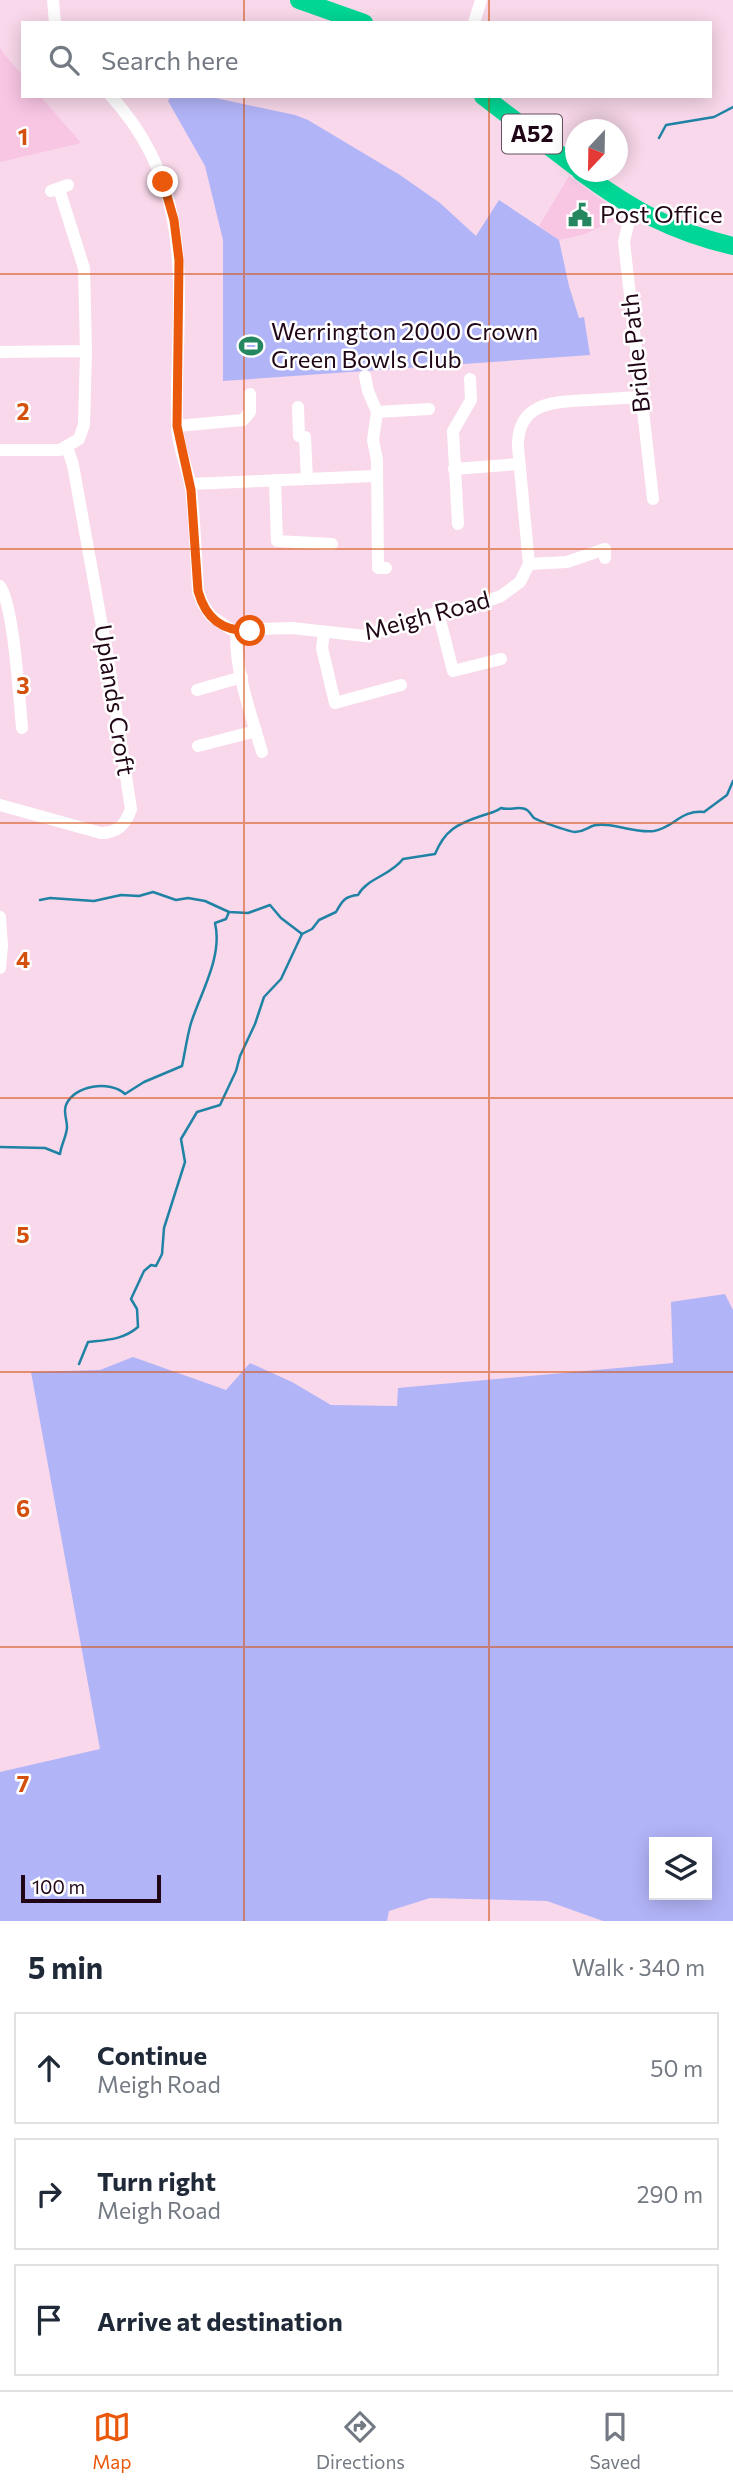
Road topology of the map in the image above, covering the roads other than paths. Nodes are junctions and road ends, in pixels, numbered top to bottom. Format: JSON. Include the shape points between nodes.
{"nodes":[{"id":1,"x":53,"y":0,"type":"edge"},
{"id":2,"x":299,"y":0,"type":"edge"},
{"id":3,"x":481,"y":0,"type":"edge"},
{"id":4,"x":55,"y":21,"type":"edge"},
{"id":5,"x":358,"y":21,"type":"edge"},
{"id":6,"x":475,"y":21,"type":"edge"},
{"id":7,"x":113,"y":98,"type":"edge"},
{"id":8,"x":486,"y":98,"type":"edge"},
{"id":9,"x":565,"y":159,"type":"edge"},
{"id":10,"x":596,"y":182,"type":"edge"},
{"id":11,"x":59,"y":189,"type":"dead end"},
{"id":12,"x":632,"y":208,"type":"junction"},
{"id":13,"x":733,"y":246,"type":"edge"},
{"id":14,"x":86,"y":351,"type":"junction"},
{"id":15,"x":0,"y":352,"type":"edge"},
{"id":16,"x":365,"y":376,"type":"dead end"},
{"id":17,"x":470,"y":379,"type":"dead end"},
{"id":18,"x":250,"y":394,"type":"dead end"},
{"id":19,"x":640,"y":397,"type":"junction"},
{"id":20,"x":298,"y":407,"type":"dead end"},
{"id":21,"x":429,"y":410,"type":"dead end"},
{"id":22,"x":377,"y":412,"type":"junction"},
{"id":23,"x":177,"y":426,"type":"junction"},
{"id":24,"x":68,"y":447,"type":"junction"},
{"id":25,"x":0,"y":450,"type":"edge"},
{"id":26,"x":519,"y":464,"type":"junction"},
{"id":27,"x":454,"y":469,"type":"junction"},
{"id":28,"x":376,"y":476,"type":"junction"},
{"id":29,"x":307,"y":479,"type":"junction"},
{"id":30,"x":275,"y":480,"type":"junction"},
{"id":31,"x":190,"y":484,"type":"junction"},
{"id":32,"x":653,"y":499,"type":"dead end"},
{"id":33,"x":458,"y":524,"type":"dead end"},
{"id":34,"x":332,"y":544,"type":"dead end"},
{"id":35,"x":605,"y":558,"type":"dead end"},
{"id":36,"x":528,"y":564,"type":"junction"},
{"id":37,"x":386,"y":568,"type":"dead end"},
{"id":38,"x":0,"y":586,"type":"edge"},
{"id":39,"x":438,"y":612,"type":"junction"},
{"id":40,"x":237,"y":631,"type":"junction"},
{"id":41,"x":324,"y":633,"type":"junction"},
{"id":42,"x":500,"y":659,"type":"dead end"},
{"id":43,"x":242,"y":677,"type":"junction"},
{"id":44,"x":401,"y":685,"type":"dead end"},
{"id":45,"x":197,"y":690,"type":"dead end"},
{"id":46,"x":22,"y":728,"type":"dead end"},
{"id":47,"x":256,"y":730,"type":"junction"},
{"id":48,"x":198,"y":746,"type":"dead end"},
{"id":49,"x":261,"y":752,"type":"dead end"},
{"id":50,"x":0,"y":805,"type":"edge"},
{"id":51,"x":0,"y":917,"type":"edge"},
{"id":52,"x":0,"y":968,"type":"edge"}],
"edges":[{"from":1,"to":4,"type":"street"},
{"from":2,"to":5,"type":"highway"},
{"from":3,"to":6,"type":"street"},
{"from":7,"to":23,"type":"street","via":[[147,146],[174,220],[179,260]]},
{"from":8,"to":9,"type":"highway","number":"A52"},
{"from":10,"to":12,"type":"highway","number":"A52"},
{"from":11,"to":14,"type":"street","via":[[84,268]]},
{"from":12,"to":13,"type":"highway","number":"A52","via":[[672,228]]},
{"from":12,"to":19,"type":"street","name":"Bridle Path","via":[[624,242]]},
{"from":14,"to":15,"type":"street"},
{"from":14,"to":24,"type":"street","via":[[84,425],[79,439]]},
{"from":16,"to":22,"type":"street"},
{"from":17,"to":27,"type":"street","via":[[471,400],[453,431]]},
{"from":18,"to":23,"type":"street","via":[[250,412],[243,420]]},
{"from":19,"to":26,"type":"street","via":[[553,402],[538,408],[524,420],[519,433]]},
{"from":19,"to":32,"type":"street","name":"Bridle Path"},
{"from":20,"to":29,"type":"street"},
{"from":21,"to":22,"type":"street"},
{"from":22,"to":28,"type":"street","via":[[373,440]]},
{"from":23,"to":31,"type":"street"},
{"from":24,"to":25,"type":"street"},
{"from":24,"to":50,"type":"street","name":"Uplands Croft","via":[[131,809],[120,828],[101,833]]},
{"from":26,"to":27,"type":"street"},
{"from":26,"to":36,"type":"street"},
{"from":27,"to":33,"type":"street"},
{"from":28,"to":29,"type":"street"},
{"from":28,"to":37,"type":"street","via":[[378,568]]},
{"from":29,"to":30,"type":"street"},
{"from":30,"to":31,"type":"street"},
{"from":30,"to":34,"type":"street","via":[[277,541]]},
{"from":31,"to":40,"type":"street","via":[[200,598],[216,621]]},
{"from":35,"to":36,"type":"street","via":[[605,549],[567,562]]},
{"from":36,"to":39,"type":"street","name":"Meigh Road","via":[[520,582],[501,596]]},
{"from":38,"to":46,"type":"street","via":[[11,628]]},
{"from":39,"to":41,"type":"street","name":"Meigh Road","via":[[365,636]]},
{"from":39,"to":42,"type":"street","via":[[453,671]]},
{"from":40,"to":41,"type":"street","name":"Meigh Road","via":[[292,628]]},
{"from":40,"to":43,"type":"street"},
{"from":41,"to":44,"type":"street","via":[[322,648],[335,703]]},
{"from":43,"to":45,"type":"street"},
{"from":43,"to":47,"type":"street"},
{"from":47,"to":48,"type":"street"},
{"from":47,"to":49,"type":"street"},
{"from":51,"to":52,"type":"street"}]}
